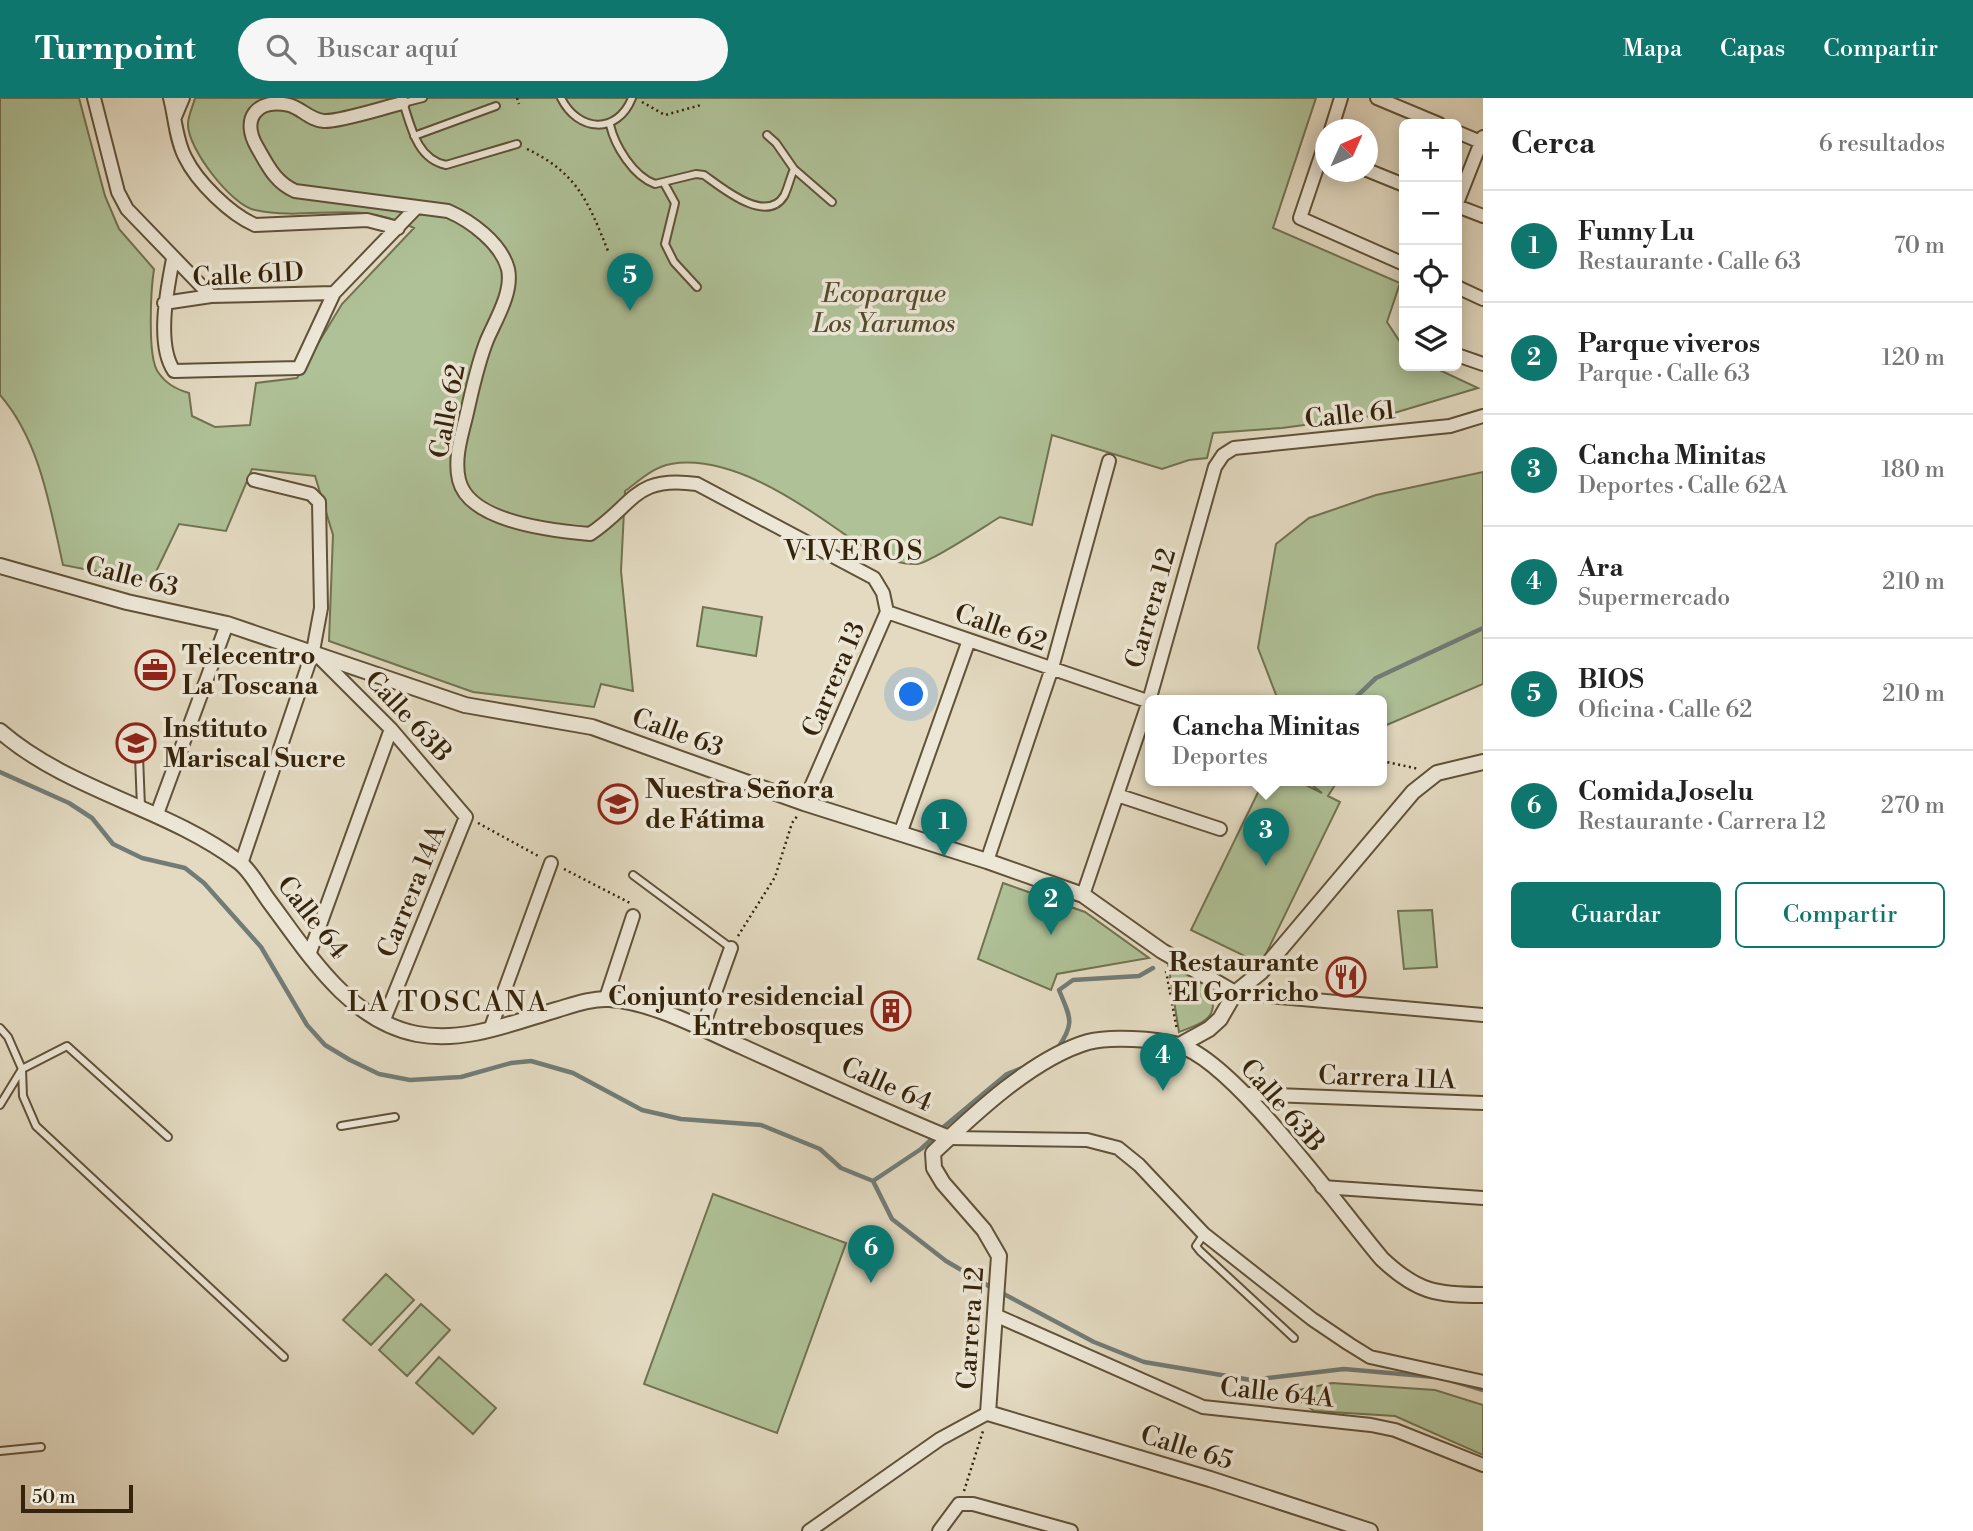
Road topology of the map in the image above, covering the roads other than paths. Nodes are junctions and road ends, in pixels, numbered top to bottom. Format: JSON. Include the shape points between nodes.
{"nodes":[{"id":1,"x":94,"y":98,"type":"edge"},
{"id":2,"x":170,"y":98,"type":"edge"},
{"id":3,"x":183,"y":98,"type":"edge"},
{"id":4,"x":423,"y":98,"type":"edge"},
{"id":5,"x":561,"y":98,"type":"edge"},
{"id":6,"x":634,"y":98,"type":"edge"},
{"id":7,"x":1341,"y":98,"type":"edge"},
{"id":8,"x":1377,"y":98,"type":"edge"},
{"id":9,"x":402,"y":100,"type":"edge"},
{"id":10,"x":496,"y":106,"type":"dead end"},
{"id":11,"x":175,"y":117,"type":"junction"},
{"id":12,"x":1334,"y":119,"type":"edge"},
{"id":13,"x":1427,"y":119,"type":"edge"},
{"id":14,"x":610,"y":125,"type":"junction"},
{"id":15,"x":1462,"y":134,"type":"edge"},
{"id":16,"x":767,"y":135,"type":"dead end"},
{"id":17,"x":414,"y":136,"type":"junction"},
{"id":18,"x":1482,"y":141,"type":"edge"},
{"id":19,"x":517,"y":144,"type":"road end"},
{"id":20,"x":794,"y":169,"type":"junction"},
{"id":21,"x":1378,"y":174,"type":"edge"},
{"id":22,"x":1315,"y":177,"type":"edge"},
{"id":23,"x":664,"y":183,"type":"junction"},
{"id":24,"x":1399,"y":183,"type":"edge"},
{"id":25,"x":1462,"y":191,"type":"edge"},
{"id":26,"x":832,"y":202,"type":"dead end"},
{"id":27,"x":1462,"y":206,"type":"edge"},
{"id":28,"x":415,"y":209,"type":"junction"},
{"id":29,"x":1483,"y":216,"type":"edge"},
{"id":30,"x":398,"y":228,"type":"junction"},
{"id":31,"x":173,"y":259,"type":"junction"},
{"id":32,"x":1399,"y":262,"type":"edge"},
{"id":33,"x":697,"y":287,"type":"dead end"},
{"id":34,"x":1462,"y":290,"type":"edge"},
{"id":35,"x":334,"y":293,"type":"junction"},
{"id":36,"x":211,"y":296,"type":"junction"},
{"id":37,"x":1483,"y":299,"type":"edge"},
{"id":38,"x":164,"y":303,"type":"junction"},
{"id":39,"x":1462,"y":357,"type":"edge"},
{"id":40,"x":1483,"y":365,"type":"edge"},
{"id":41,"x":1483,"y":416,"type":"edge"},
{"id":42,"x":1223,"y":455,"type":"joint"},
{"id":43,"x":1109,"y":461,"type":"dead end"},
{"id":44,"x":254,"y":480,"type":"dead end"},
{"id":45,"x":0,"y":566,"type":"edge"},
{"id":46,"x":887,"y":612,"type":"junction"},
{"id":47,"x":227,"y":624,"type":"junction"},
{"id":48,"x":969,"y":640,"type":"junction"},
{"id":49,"x":313,"y":651,"type":"junction"},
{"id":50,"x":1052,"y":668,"type":"junction"},
{"id":51,"x":1152,"y":695,"type":"edge"},
{"id":52,"x":1145,"y":699,"type":"edge"},
{"id":53,"x":1145,"y":715,"type":"edge"},
{"id":54,"x":391,"y":729,"type":"junction"},
{"id":55,"x":138,"y":730,"type":"dead end"},
{"id":56,"x":0,"y":731,"type":"edge"},
{"id":57,"x":1483,"y":762,"type":"edge"},
{"id":58,"x":1117,"y":795,"type":"junction"},
{"id":59,"x":804,"y":803,"type":"junction"},
{"id":60,"x":141,"y":807,"type":"junction"},
{"id":61,"x":158,"y":814,"type":"junction"},
{"id":62,"x":466,"y":817,"type":"joint"},
{"id":63,"x":1220,"y":829,"type":"dead end"},
{"id":64,"x":900,"y":834,"type":"junction"},
{"id":65,"x":987,"y":861,"type":"junction"},
{"id":66,"x":241,"y":863,"type":"junction"},
{"id":67,"x":551,"y":863,"type":"dead end"},
{"id":68,"x":633,"y":875,"type":"dead end"},
{"id":69,"x":1083,"y":895,"type":"junction"},
{"id":70,"x":633,"y":916,"type":"dead end"},
{"id":71,"x":731,"y":948,"type":"joint"},
{"id":72,"x":309,"y":954,"type":"junction"},
{"id":73,"x":1235,"y":993,"type":"junction"},
{"id":74,"x":606,"y":999,"type":"junction"},
{"id":75,"x":1483,"y":1015,"type":"edge"},
{"id":76,"x":383,"y":1022,"type":"junction"},
{"id":77,"x":0,"y":1028,"type":"edge"},
{"id":78,"x":702,"y":1029,"type":"junction"},
{"id":79,"x":490,"y":1030,"type":"junction"},
{"id":80,"x":1180,"y":1045,"type":"junction"},
{"id":81,"x":22,"y":1069,"type":"junction"},
{"id":82,"x":1247,"y":1094,"type":"junction"},
{"id":83,"x":1483,"y":1103,"type":"edge"},
{"id":84,"x":0,"y":1105,"type":"edge"},
{"id":85,"x":395,"y":1117,"type":"dead end"},
{"id":86,"x":341,"y":1126,"type":"dead end"},
{"id":87,"x":168,"y":1137,"type":"dead end"},
{"id":88,"x":949,"y":1138,"type":"junction"},
{"id":89,"x":1322,"y":1187,"type":"junction"},
{"id":90,"x":1483,"y":1198,"type":"edge"},
{"id":91,"x":1204,"y":1234,"type":"junction"},
{"id":92,"x":1483,"y":1295,"type":"edge"},
{"id":93,"x":995,"y":1315,"type":"junction"},
{"id":94,"x":1294,"y":1338,"type":"dead end"},
{"id":95,"x":284,"y":1357,"type":"dead end"},
{"id":96,"x":1483,"y":1382,"type":"edge"},
{"id":97,"x":988,"y":1413,"type":"junction"},
{"id":98,"x":41,"y":1447,"type":"dead end"},
{"id":99,"x":0,"y":1451,"type":"edge"},
{"id":100,"x":1483,"y":1465,"type":"edge"},
{"id":101,"x":809,"y":1531,"type":"edge"},
{"id":102,"x":939,"y":1531,"type":"edge"},
{"id":103,"x":1071,"y":1531,"type":"edge"},
{"id":104,"x":1370,"y":1531,"type":"edge"}],
"edges":[{"from":1,"to":31,"type":"street","via":[[122,201]]},
{"from":2,"to":11,"type":"street"},
{"from":3,"to":11,"type":"street"},
{"from":4,"to":9,"type":"lane"},
{"from":5,"to":14,"type":"lane","via":[[581,121],[595,127]]},
{"from":6,"to":14,"type":"lane"},
{"from":7,"to":12,"type":"street"},
{"from":8,"to":13,"type":"street"},
{"from":9,"to":17,"type":"lane"},
{"from":9,"to":28,"type":"street","name":"Calle 62","via":[[325,121],[290,106],[272,105],[256,110],[248,132],[281,185]]},
{"from":10,"to":17,"type":"lane"},
{"from":11,"to":30,"type":"street","via":[[183,155],[194,172],[242,219],[255,225],[367,220]]},
{"from":14,"to":23,"type":"lane","via":[[615,142],[642,176],[654,184]]},
{"from":15,"to":18,"type":"street"},
{"from":16,"to":20,"type":"lane"},
{"from":17,"to":19,"type":"lane","via":[[426,157],[446,165]]},
{"from":18,"to":25,"type":"street"},
{"from":20,"to":23,"type":"lane","via":[[783,197],[758,207],[704,175]]},
{"from":20,"to":26,"type":"lane"},
{"from":21,"to":24,"type":"street"},
{"from":22,"to":32,"type":"street","via":[[1300,218]]},
{"from":23,"to":33,"type":"lane","via":[[675,203],[667,253]]},
{"from":27,"to":29,"type":"street"},
{"from":28,"to":30,"type":"street"},
{"from":28,"to":46,"type":"street","name":"Calle 62","via":[[448,211],[468,220],[503,256],[508,271],[508,288],[480,358],[457,457],[459,482],[473,504],[491,516],[590,534],[650,484],[673,480],[698,484],[874,578],[884,593]]},
{"from":30,"to":35,"type":"street"},
{"from":31,"to":36,"type":"street"},
{"from":31,"to":38,"type":"street"},
{"from":34,"to":37,"type":"street"},
{"from":35,"to":36,"type":"street","name":"Calle 61D"},
{"from":35,"to":38,"type":"street","via":[[299,368],[174,371],[168,362]]},
{"from":36,"to":38,"type":"street","name":"Calle 61D"},
{"from":39,"to":40,"type":"street"},
{"from":41,"to":42,"type":"street","name":"Calle 61","via":[[1450,426],[1234,448]]},
{"from":42,"to":51,"type":"street","name":"Carrera 12","via":[[1215,467]]},
{"from":43,"to":50,"type":"street"},
{"from":44,"to":49,"type":"street","via":[[311,494],[319,502],[321,608]]},
{"from":45,"to":47,"type":"street","name":"Calle 63"},
{"from":46,"to":48,"type":"street","name":"Calle 62"},
{"from":46,"to":59,"type":"street","name":"Carrera 13"},
{"from":47,"to":49,"type":"street","name":"Calle 63"},
{"from":47,"to":61,"type":"street"},
{"from":48,"to":50,"type":"street","name":"Calle 62"},
{"from":48,"to":64,"type":"street"},
{"from":49,"to":54,"type":"street","name":"Calle 63B"},
{"from":49,"to":59,"type":"street","name":"Calle 63","via":[[465,705],[592,727]]},
{"from":49,"to":66,"type":"street"},
{"from":50,"to":52,"type":"street","name":"Calle 62"},
{"from":50,"to":65,"type":"street"},
{"from":53,"to":58,"type":"street","name":"Carrera 12"},
{"from":54,"to":62,"type":"street","name":"Calle 63B"},
{"from":54,"to":72,"type":"street"},
{"from":55,"to":60,"type":"lane"},
{"from":56,"to":60,"type":"street","name":"Calle 64","via":[[22,750]]},
{"from":57,"to":73,"type":"street","via":[[1437,773],[1413,792],[1261,972]]},
{"from":58,"to":63,"type":"street"},
{"from":58,"to":69,"type":"street","name":"Carrera 12"},
{"from":59,"to":64,"type":"street","name":"Calle 63"},
{"from":60,"to":61,"type":"street","name":"Calle 64"},
{"from":61,"to":66,"type":"street","name":"Calle 64"},
{"from":62,"to":76,"type":"street","name":"Carrera 14A"},
{"from":64,"to":65,"type":"street","name":"Calle 63"},
{"from":65,"to":69,"type":"street","name":"Calle 63"},
{"from":66,"to":72,"type":"street","name":"Calle 64"},
{"from":67,"to":79,"type":"street"},
{"from":68,"to":71,"type":"lane"},
{"from":69,"to":73,"type":"street","name":"Calle 63","via":[[1162,951]]},
{"from":70,"to":74,"type":"street"},
{"from":71,"to":78,"type":"street"},
{"from":72,"to":76,"type":"street","name":"Calle 64","via":[[351,1002]]},
{"from":73,"to":75,"type":"street","name":"Calle 63"},
{"from":73,"to":80,"type":"street","via":[[1220,1019]]},
{"from":74,"to":78,"type":"street","name":"Calle 64","via":[[630,1002]]},
{"from":74,"to":79,"type":"street","name":"Calle 64","via":[[580,1002]]},
{"from":76,"to":79,"type":"street","name":"Calle 64","via":[[416,1034],[455,1036]]},
{"from":77,"to":81,"type":"lane"},
{"from":78,"to":88,"type":"street","name":"Calle 64"},
{"from":80,"to":82,"type":"street","name":"Calle 63B","via":[[1215,1066]]},
{"from":80,"to":88,"type":"street","name":"Calle 63B","via":[[1116,1039],[1088,1042],[1020,1078]]},
{"from":81,"to":84,"type":"lane"},
{"from":81,"to":87,"type":"lane","via":[[67,1046]]},
{"from":81,"to":95,"type":"lane","via":[[23,1096],[36,1126]]},
{"from":82,"to":83,"type":"street","name":"Carrera 11A"},
{"from":82,"to":89,"type":"street","name":"Calle 63B"},
{"from":85,"to":86,"type":"lane"},
{"from":88,"to":91,"type":"street","name":"Calle 64","via":[[1087,1140],[1118,1148]]},
{"from":88,"to":93,"type":"street","name":"Carrera 12","via":[[933,1153],[934,1168],[999,1256]]},
{"from":89,"to":90,"type":"street"},
{"from":89,"to":92,"type":"street","name":"Calle 63B","via":[[1401,1277],[1423,1290]]},
{"from":91,"to":94,"type":"lane","via":[[1196,1246],[1200,1251]]},
{"from":91,"to":96,"type":"street","name":"Calle 64","via":[[1312,1320],[1370,1357]]},
{"from":93,"to":97,"type":"street","name":"Carrera 12"},
{"from":93,"to":100,"type":"street","name":"Calle 64A","via":[[1203,1407],[1371,1425]]},
{"from":97,"to":101,"type":"street","via":[[940,1439]]},
{"from":97,"to":104,"type":"street","name":"Calle 65"},
{"from":98,"to":99,"type":"lane"},
{"from":102,"to":103,"type":"street","via":[[960,1504]]}]}
